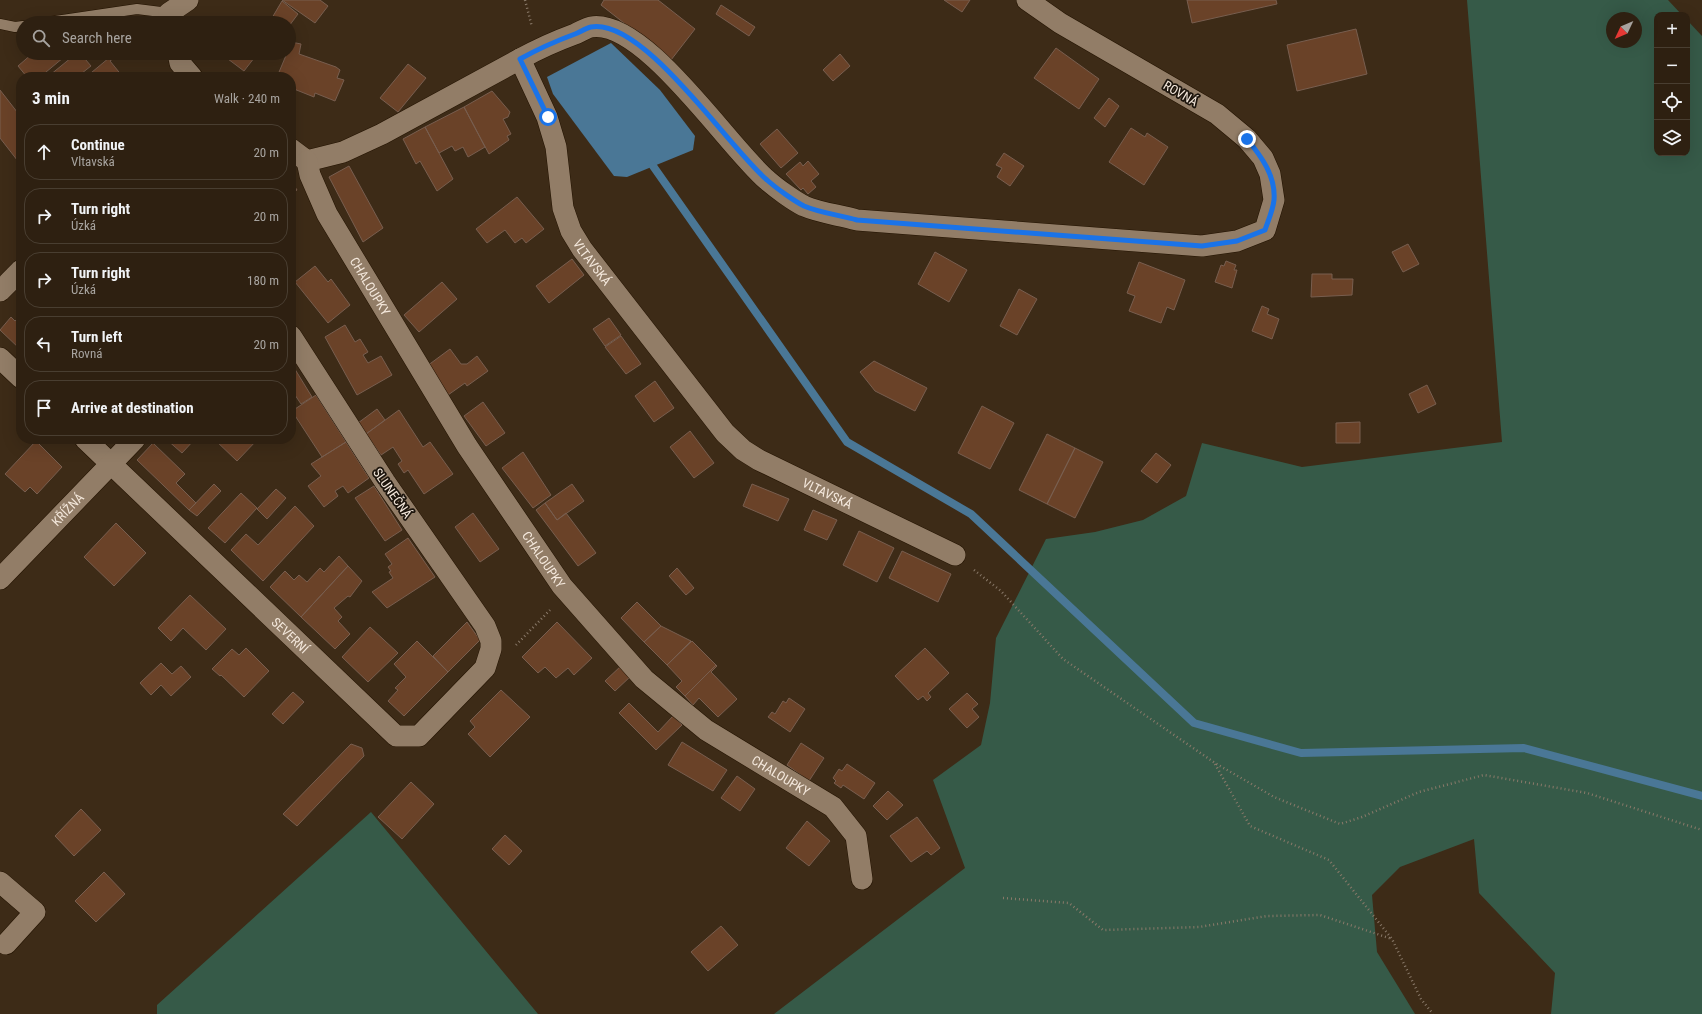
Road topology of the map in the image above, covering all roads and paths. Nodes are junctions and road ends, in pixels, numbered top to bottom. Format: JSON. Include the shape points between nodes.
{"nodes":[{"id":1,"x":188,"y":0,"type":"edge"},
{"id":2,"x":1027,"y":0,"type":"edge"},
{"id":3,"x":90,"y":16,"type":"edge"},
{"id":4,"x":163,"y":16,"type":"edge"},
{"id":5,"x":172,"y":16,"type":"edge"},
{"id":6,"x":0,"y":24,"type":"edge"},
{"id":7,"x":16,"y":27,"type":"edge"},
{"id":8,"x":520,"y":59,"type":"junction"},
{"id":9,"x":299,"y":155,"type":"edge"},
{"id":10,"x":16,"y":275,"type":"edge"},
{"id":11,"x":0,"y":291,"type":"edge"},
{"id":12,"x":296,"y":344,"type":"edge"},
{"id":13,"x":0,"y":358,"type":"edge"},
{"id":14,"x":16,"y":373,"type":"edge"},
{"id":15,"x":91,"y":444,"type":"edge"},
{"id":16,"x":130,"y":444,"type":"edge"},
{"id":17,"x":112,"y":464,"type":"junction"},
{"id":18,"x":955,"y":555,"type":"joint"},
{"id":19,"x":0,"y":579,"type":"edge"},
{"id":20,"x":562,"y":586,"type":"junction"},
{"id":21,"x":488,"y":659,"type":"junction"},
{"id":22,"x":1215,"y":763,"type":"junction"},
{"id":23,"x":1702,"y":830,"type":"edge"},
{"id":24,"x":862,"y":879,"type":"dead end"},
{"id":25,"x":0,"y":882,"type":"edge"},
{"id":26,"x":1003,"y":898,"type":"dead end"},
{"id":27,"x":1392,"y":939,"type":"junction"},
{"id":28,"x":6,"y":944,"type":"dead end"},
{"id":29,"x":1433,"y":1014,"type":"edge"}],
"edges":[{"from":1,"to":5,"type":"street"},
{"from":2,"to":8,"type":"street","name":"ROVNÁ","via":[[1060,23],[1217,114],[1247,139],[1263,158],[1270,174],[1274,200],[1265,230],[1237,241],[1202,246],[857,220],[804,206],[768,180],[745,159],[695,99],[659,62],[623,34],[610,28],[592,27],[548,44]]},
{"from":3,"to":4,"type":"lane","via":[[137,9]]},
{"from":6,"to":7,"type":"lane"},
{"from":8,"to":9,"type":"street","via":[[382,134],[343,152]]},
{"from":8,"to":18,"type":"street","name":"VLTAVSKÁ","via":[[548,117],[556,147],[563,208],[570,231],[725,433],[743,450],[759,460]]},
{"from":9,"to":20,"type":"street","name":"CHALOUPKY","via":[[327,214],[467,446]]},
{"from":10,"to":11,"type":"street"},
{"from":12,"to":21,"type":"street","name":"SLUNEČNÁ","via":[[385,482],[485,626],[492,641]]},
{"from":13,"to":14,"type":"street"},
{"from":15,"to":17,"type":"street","name":"SEVERNÍ"},
{"from":16,"to":17,"type":"street","name":"KŘÍŽNÁ"},
{"from":17,"to":19,"type":"street","name":"KŘÍŽNÁ"},
{"from":17,"to":21,"type":"street","name":"SEVERNÍ","via":[[396,736],[419,736]]},
{"from":18,"to":22,"type":"path","via":[[1001,591],[1063,659]]},
{"from":20,"to":21,"type":"path","via":[[548,594],[550,610],[502,660]]},
{"from":20,"to":24,"type":"street","name":"CHALOUPKY","via":[[644,678],[706,730],[833,807],[856,836]]},
{"from":22,"to":23,"type":"path","via":[[1274,797],[1340,824],[1419,792],[1484,775],[1587,793]]},
{"from":22,"to":27,"type":"path","via":[[1250,826],[1329,860]]},
{"from":25,"to":28,"type":"street","via":[[35,912]]},
{"from":26,"to":27,"type":"path","via":[[1069,903],[1103,930],[1199,927],[1267,916],[1320,915]]},
{"from":27,"to":29,"type":"path","via":[[1421,999]]}]}
